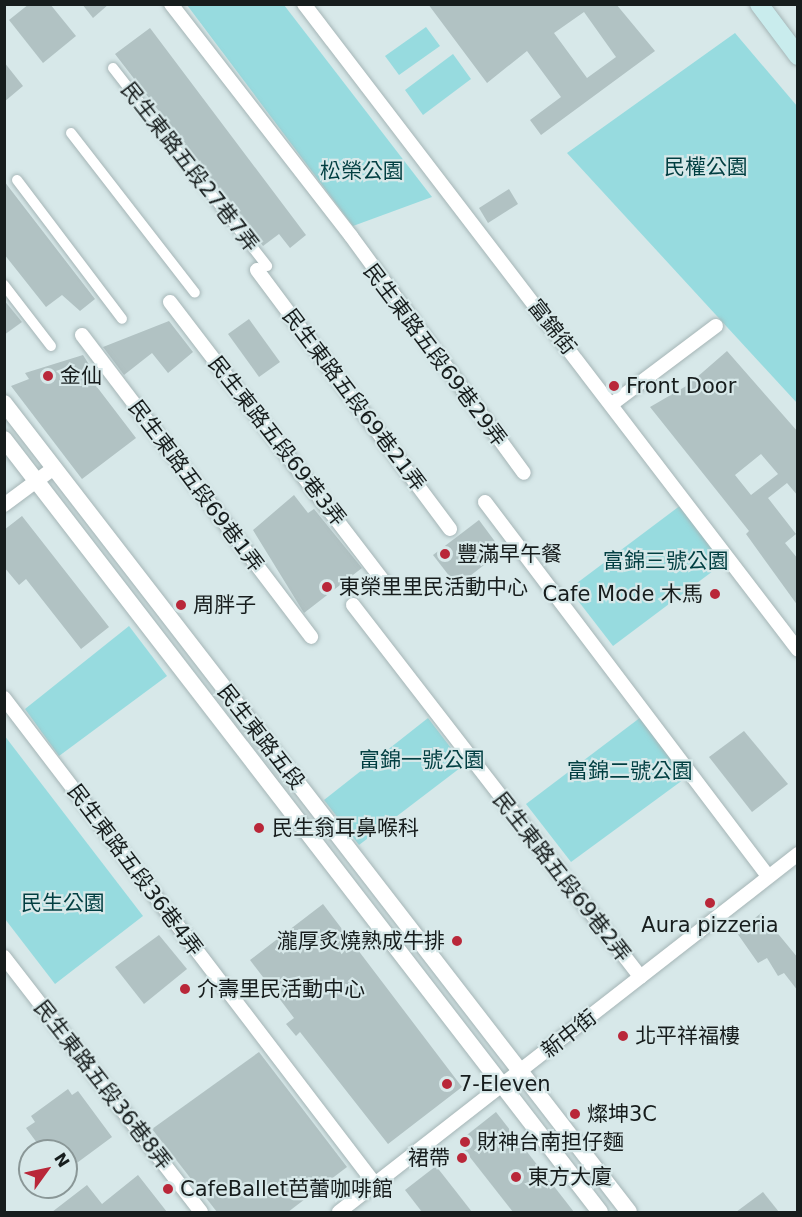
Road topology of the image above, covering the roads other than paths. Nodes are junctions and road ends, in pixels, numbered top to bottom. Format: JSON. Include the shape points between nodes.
{"nodes":[{"id":1,"x":171,"y":4,"type":"edge"},
{"id":2,"x":304,"y":4,"type":"edge"},
{"id":3,"x":759,"y":4,"type":"edge"},
{"id":4,"x":798,"y":56,"type":"edge"},
{"id":5,"x":113,"y":68,"type":"dead end"},
{"id":6,"x":71,"y":133,"type":"dead end"},
{"id":7,"x":17,"y":180,"type":"dead end"},
{"id":8,"x":262,"y":268,"type":"joint"},
{"id":9,"x":4,"y":285,"type":"edge"},
{"id":10,"x":195,"y":293,"type":"dead end"},
{"id":11,"x":170,"y":302,"type":"dead end"},
{"id":12,"x":122,"y":320,"type":"dead end"},
{"id":13,"x":716,"y":326,"type":"dead end"},
{"id":14,"x":82,"y":334,"type":"dead end"},
{"id":15,"x":51,"y":346,"type":"dead end"},
{"id":16,"x":4,"y":403,"type":"edge"},
{"id":17,"x":612,"y":404,"type":"junction"},
{"id":18,"x":4,"y":440,"type":"edge"},
{"id":19,"x":54,"y":468,"type":"junction"},
{"id":20,"x":524,"y":473,"type":"dead end"},
{"id":21,"x":36,"y":481,"type":"junction"},
{"id":22,"x":485,"y":502,"type":"dead end"},
{"id":23,"x":4,"y":505,"type":"edge"},
{"id":24,"x":450,"y":529,"type":"dead end"},
{"id":25,"x":383,"y":581,"type":"dead end"},
{"id":26,"x":353,"y":605,"type":"dead end"},
{"id":27,"x":311,"y":637,"type":"dead end"},
{"id":28,"x":798,"y":650,"type":"edge"},
{"id":29,"x":4,"y":698,"type":"edge"},
{"id":30,"x":798,"y":854,"type":"edge"},
{"id":31,"x":768,"y":876,"type":"junction"},
{"id":32,"x":4,"y":957,"type":"edge"},
{"id":33,"x":640,"y":977,"type":"junction"},
{"id":34,"x":519,"y":1073,"type":"junction"},
{"id":35,"x":501,"y":1086,"type":"junction"},
{"id":36,"x":375,"y":1184,"type":"junction"},
{"id":37,"x":201,"y":1212,"type":"edge"},
{"id":38,"x":339,"y":1212,"type":"edge"},
{"id":39,"x":600,"y":1212,"type":"edge"},
{"id":40,"x":629,"y":1212,"type":"edge"}],
"edges":[{"from":1,"to":20,"type":"street","name":"民生東路五段69巷29弄","via":[[351,236]]},
{"from":2,"to":17,"type":"street","name":"富錦街"},
{"from":3,"to":4,"type":"main road"},
{"from":5,"to":8,"type":"street","name":"民生東路五段27巷7弄"},
{"from":6,"to":10,"type":"street"},
{"from":7,"to":12,"type":"street"},
{"from":8,"to":24,"type":"street","name":"民生東路五段69巷21弄"},
{"from":9,"to":15,"type":"street"},
{"from":11,"to":25,"type":"street","name":"民生東路五段69巷3弄"},
{"from":13,"to":17,"type":"street"},
{"from":14,"to":27,"type":"street","name":"民生東路五段69巷1弄"},
{"from":16,"to":19,"type":"street","name":"民生東路五段"},
{"from":17,"to":28,"type":"street","name":"富錦街"},
{"from":18,"to":21,"type":"street","name":"民生東路五段"},
{"from":19,"to":21,"type":"street"},
{"from":19,"to":34,"type":"street","name":"民生東路五段"},
{"from":21,"to":23,"type":"street"},
{"from":21,"to":35,"type":"street","name":"民生東路五段"},
{"from":22,"to":31,"type":"street"},
{"from":26,"to":33,"type":"street","name":"民生東路五段69巷2弄"},
{"from":29,"to":36,"type":"street","name":"民生東路五段36巷4弄"},
{"from":30,"to":31,"type":"street","name":"新中街"},
{"from":31,"to":33,"type":"street","name":"新中街"},
{"from":32,"to":37,"type":"street","name":"民生東路五段36巷8弄"},
{"from":33,"to":34,"type":"street","name":"新中街"},
{"from":34,"to":35,"type":"street","name":"新中街"},
{"from":34,"to":40,"type":"street","name":"民生東路五段"},
{"from":35,"to":36,"type":"street","name":"新中街"},
{"from":35,"to":39,"type":"street","name":"民生東路五段"},
{"from":36,"to":38,"type":"street","name":"新中街"}]}
